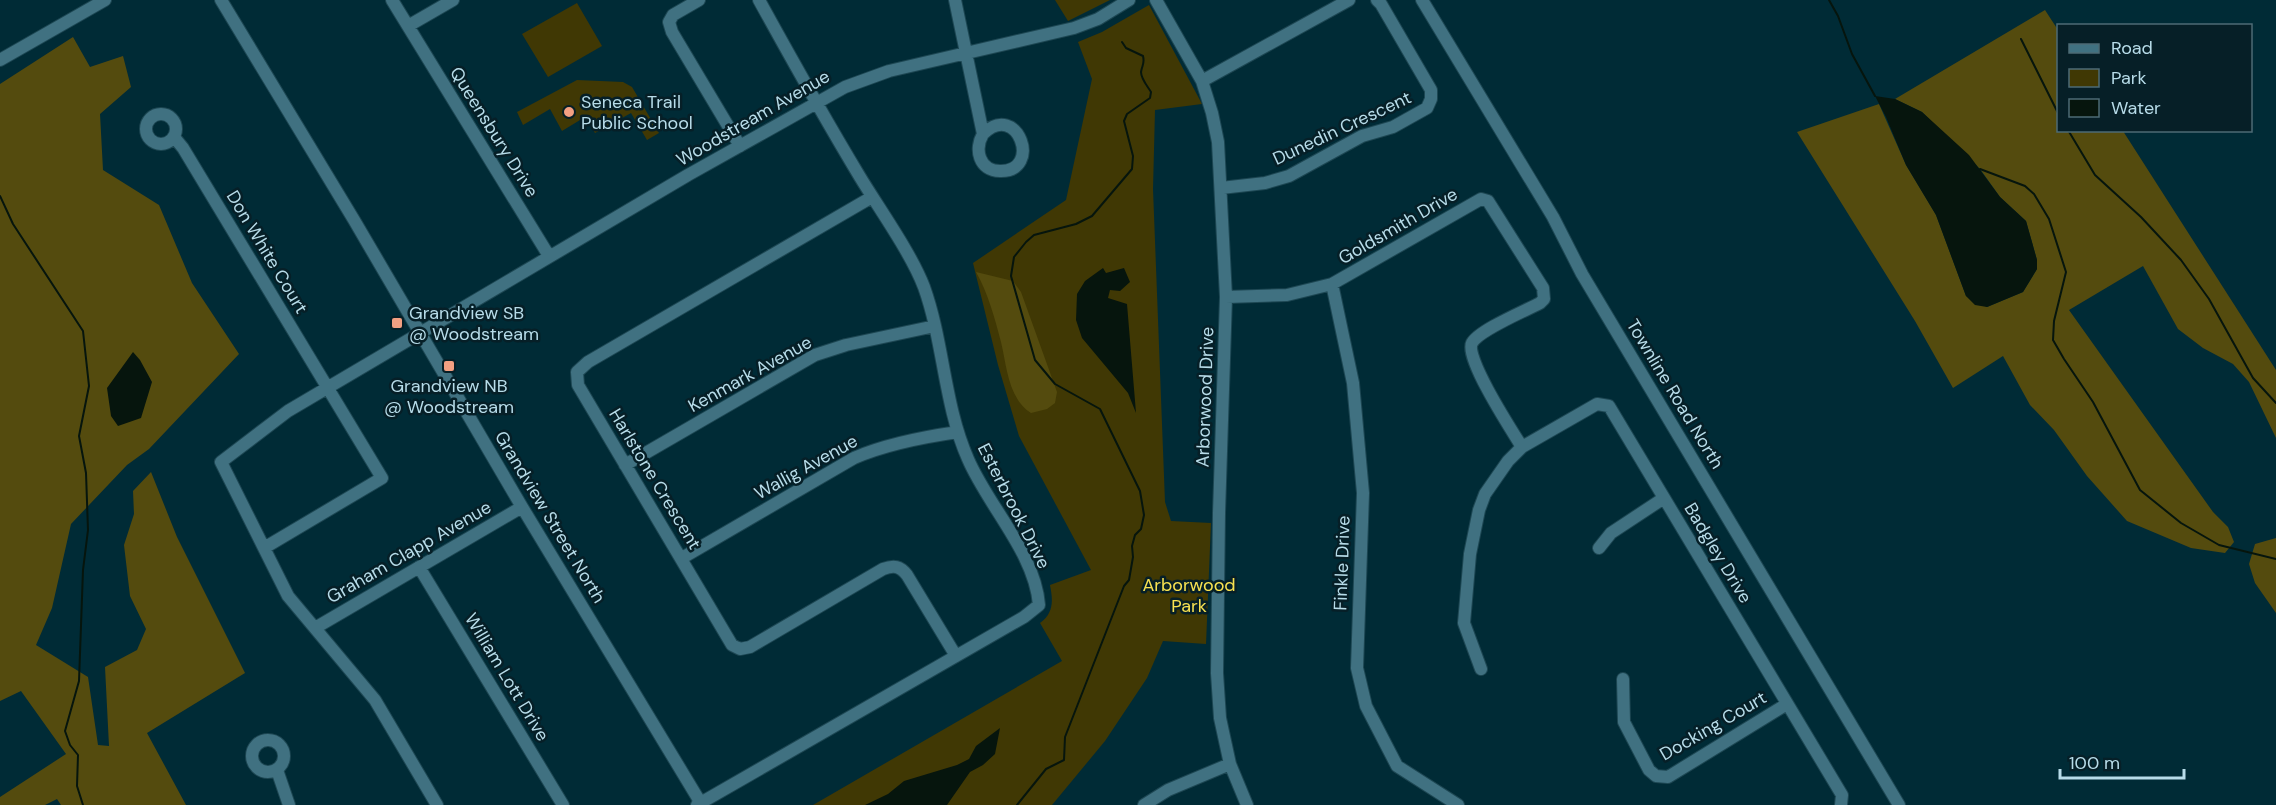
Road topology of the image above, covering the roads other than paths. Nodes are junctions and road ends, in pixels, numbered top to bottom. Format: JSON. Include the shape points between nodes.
{"nodes":[{"id":1,"x":105,"y":0,"type":"edge"},
{"id":2,"x":221,"y":0,"type":"edge"},
{"id":3,"x":392,"y":0,"type":"edge"},
{"id":4,"x":453,"y":0,"type":"edge"},
{"id":5,"x":699,"y":0,"type":"edge"},
{"id":6,"x":759,"y":0,"type":"edge"},
{"id":7,"x":955,"y":0,"type":"edge"},
{"id":8,"x":1129,"y":0,"type":"edge"},
{"id":9,"x":1156,"y":0,"type":"edge"},
{"id":10,"x":1349,"y":0,"type":"edge"},
{"id":11,"x":1377,"y":0,"type":"edge"},
{"id":12,"x":1422,"y":0,"type":"edge"},
{"id":13,"x":408,"y":26,"type":"junction"},
{"id":14,"x":964,"y":53,"type":"junction"},
{"id":15,"x":0,"y":60,"type":"edge"},
{"id":16,"x":1202,"y":81,"type":"junction"},
{"id":17,"x":815,"y":102,"type":"junction"},
{"id":18,"x":983,"y":134,"type":"dead end"},
{"id":19,"x":174,"y":137,"type":"dead end"},
{"id":20,"x":740,"y":146,"type":"junction"},
{"id":21,"x":1221,"y":188,"type":"junction"},
{"id":22,"x":872,"y":197,"type":"junction"},
{"id":23,"x":549,"y":256,"type":"junction"},
{"id":24,"x":1332,"y":284,"type":"junction"},
{"id":25,"x":1226,"y":297,"type":"junction"},
{"id":26,"x":934,"y":326,"type":"junction"},
{"id":27,"x":420,"y":333,"type":"junction"},
{"id":28,"x":328,"y":387,"type":"junction"},
{"id":29,"x":958,"y":432,"type":"junction"},
{"id":30,"x":1521,"y":447,"type":"junction"},
{"id":31,"x":626,"y":465,"type":"junction"},
{"id":32,"x":1664,"y":498,"type":"junction"},
{"id":33,"x":522,"y":507,"type":"junction"},
{"id":34,"x":264,"y":548,"type":"junction"},
{"id":35,"x":1599,"y":548,"type":"dead end"},
{"id":36,"x":682,"y":558,"type":"junction"},
{"id":37,"x":419,"y":567,"type":"junction"},
{"id":38,"x":315,"y":628,"type":"junction"},
{"id":39,"x":956,"y":656,"type":"junction"},
{"id":40,"x":1481,"y":669,"type":"dead end"},
{"id":41,"x":1623,"y":679,"type":"dead end"},
{"id":42,"x":1787,"y":704,"type":"junction"},
{"id":43,"x":1230,"y":764,"type":"junction"},
{"id":44,"x":277,"y":770,"type":"dead end"},
{"id":45,"x":700,"y":804,"type":"edge"},
{"id":46,"x":289,"y":805,"type":"edge"},
{"id":47,"x":437,"y":805,"type":"edge"},
{"id":48,"x":563,"y":805,"type":"edge"},
{"id":49,"x":1144,"y":805,"type":"edge"},
{"id":50,"x":1246,"y":805,"type":"edge"},
{"id":51,"x":1458,"y":805,"type":"edge"},
{"id":52,"x":1841,"y":805,"type":"edge"},
{"id":53,"x":1899,"y":805,"type":"edge"}],
"edges":[{"from":1,"to":15,"type":"street"},
{"from":2,"to":27,"type":"street","name":"Grandview Street North"},
{"from":3,"to":13,"type":"street","name":"Queensbury Drive"},
{"from":4,"to":13,"type":"street"},
{"from":5,"to":20,"type":"street","via":[[672,15],[669,22]]},
{"from":6,"to":17,"type":"street","name":"Esterbrook Drive"},
{"from":7,"to":14,"type":"street"},
{"from":8,"to":14,"type":"street","name":"Woodstream Avenue","via":[[1098,20],[1074,28]]},
{"from":9,"to":16,"type":"street","name":"Arborwood Drive"},
{"from":10,"to":16,"type":"street"},
{"from":11,"to":21,"type":"street","name":"Dunedin Crescent","via":[[1431,90],[1427,108],[1393,127],[1362,136],[1288,176]]},
{"from":12,"to":53,"type":"street","name":"Townline Road North"},
{"from":13,"to":23,"type":"street","name":"Queensbury Drive"},
{"from":14,"to":17,"type":"street","name":"Woodstream Avenue","via":[[889,71]]},
{"from":14,"to":18,"type":"street"},
{"from":16,"to":21,"type":"street","name":"Arborwood Drive","via":[[1218,142]]},
{"from":17,"to":20,"type":"street","name":"Woodstream Avenue"},
{"from":17,"to":22,"type":"street","name":"Esterbrook Drive"},
{"from":19,"to":28,"type":"street","name":"Don White Court"},
{"from":20,"to":23,"type":"street","name":"Woodstream Avenue"},
{"from":21,"to":25,"type":"street","name":"Arborwood Drive"},
{"from":22,"to":26,"type":"street","name":"Esterbrook Drive","via":[[918,275]]},
{"from":22,"to":31,"type":"street","name":"Harlstone Crescent","via":[[581,367],[577,372],[578,385]]},
{"from":23,"to":27,"type":"street","name":"Woodstream Avenue"},
{"from":24,"to":25,"type":"street","name":"Goldsmith Drive","via":[[1287,295]]},
{"from":24,"to":30,"type":"street","name":"Goldsmith Drive","via":[[1481,199],[1488,201],[1543,288],[1544,299],[1540,303],[1480,334],[1470,350]]},
{"from":24,"to":51,"type":"street","name":"Finkle Drive","via":[[1353,383],[1363,494],[1357,668],[1366,706],[1398,766]]},
{"from":25,"to":43,"type":"street","name":"Arborwood Drive","via":[[1217,673],[1220,718]]},
{"from":26,"to":29,"type":"street","name":"Esterbrook Drive"},
{"from":26,"to":31,"type":"street","name":"Kenmark Avenue","via":[[815,355]]},
{"from":27,"to":28,"type":"street","name":"Woodstream Avenue"},
{"from":27,"to":33,"type":"street","name":"Grandview Street North"},
{"from":28,"to":34,"type":"street","name":"Woodstream Avenue","via":[[288,411],[221,462]]},
{"from":28,"to":34,"type":"street","name":"Don White Court","via":[[382,478]]},
{"from":29,"to":36,"type":"street","name":"Wallig Avenue","via":[[865,453]]},
{"from":29,"to":39,"type":"street","name":"Esterbrook Drive","via":[[981,486],[1028,568],[1039,605]]},
{"from":30,"to":32,"type":"street","name":"Badgley Drive","via":[[1604,403]]},
{"from":30,"to":40,"type":"street","via":[[1485,494],[1470,554],[1464,624]]},
{"from":31,"to":36,"type":"street","name":"Harlstone Crescent"},
{"from":32,"to":35,"type":"street","via":[[1611,533]]},
{"from":32,"to":42,"type":"street","name":"Badgley Drive"},
{"from":33,"to":37,"type":"street","name":"Graham Clapp Avenue"},
{"from":33,"to":45,"type":"street","name":"Grandview Street North"},
{"from":34,"to":38,"type":"street","via":[[288,596]]},
{"from":36,"to":39,"type":"street","name":"Harlstone Crescent","via":[[736,648],[750,646],[883,569],[896,566],[907,575]]},
{"from":37,"to":38,"type":"street","name":"Graham Clapp Avenue"},
{"from":37,"to":48,"type":"street","name":"William Lott Drive"},
{"from":38,"to":47,"type":"street","via":[[375,700]]},
{"from":39,"to":45,"type":"street","name":"Esterbrook Drive"},
{"from":41,"to":42,"type":"street","name":"Docking Court","via":[[1624,722],[1656,776],[1668,777]]},
{"from":42,"to":52,"type":"street","name":"Badgley Drive","via":[[1842,795]]},
{"from":43,"to":49,"type":"street","via":[[1168,790]]},
{"from":43,"to":50,"type":"street","name":"Arborwood Drive"},
{"from":44,"to":46,"type":"street"}]}
